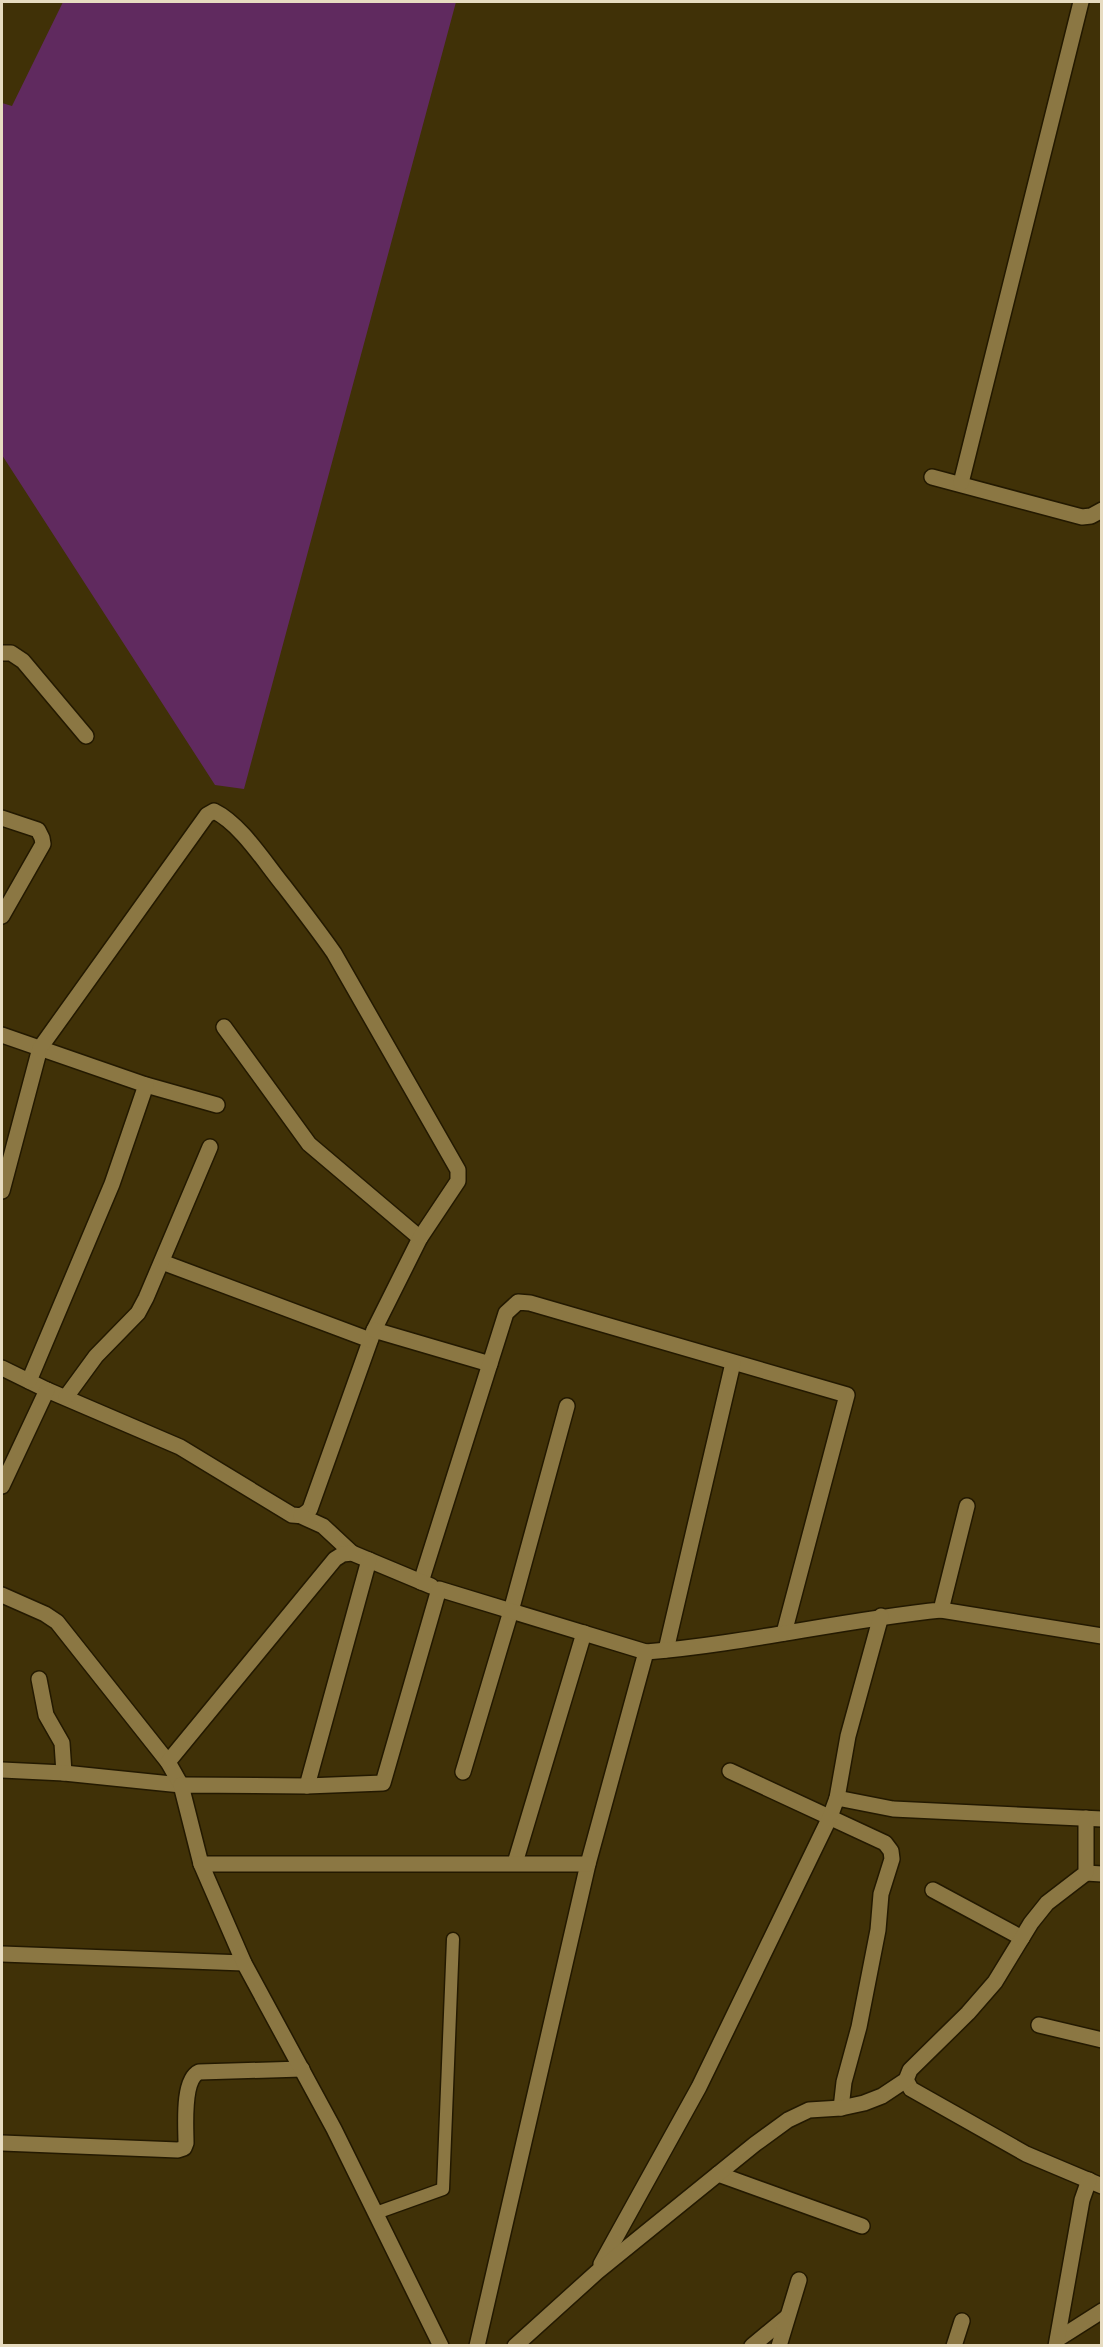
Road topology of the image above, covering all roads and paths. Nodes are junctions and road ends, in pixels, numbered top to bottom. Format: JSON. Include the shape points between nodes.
{"nodes":[{"id":1,"x":1081,"y":2,"type":"edge"},
{"id":2,"x":932,"y":477,"type":"dead end"},
{"id":3,"x":961,"y":483,"type":"junction"},
{"id":4,"x":1101,"y":510,"type":"edge"},
{"id":5,"x":2,"y":653,"type":"edge"},
{"id":6,"x":86,"y":736,"type":"dead end"},
{"id":7,"x":2,"y":818,"type":"edge"},
{"id":8,"x":2,"y":916,"type":"edge"},
{"id":9,"x":224,"y":1027,"type":"dead end"},
{"id":10,"x":2,"y":1035,"type":"edge"},
{"id":11,"x":40,"y":1048,"type":"junction"},
{"id":12,"x":146,"y":1085,"type":"junction"},
{"id":13,"x":218,"y":1105,"type":"dead end"},
{"id":14,"x":210,"y":1147,"type":"dead end"},
{"id":15,"x":2,"y":1191,"type":"edge"},
{"id":16,"x":420,"y":1238,"type":"junction"},
{"id":17,"x":162,"y":1262,"type":"junction"},
{"id":18,"x":372,"y":1335,"type":"junction"},
{"id":19,"x":733,"y":1363,"type":"junction"},
{"id":20,"x":490,"y":1364,"type":"junction"},
{"id":21,"x":2,"y":1368,"type":"edge"},
{"id":22,"x":29,"y":1381,"type":"junction"},
{"id":23,"x":47,"y":1390,"type":"junction"},
{"id":24,"x":66,"y":1397,"type":"junction"},
{"id":25,"x":567,"y":1406,"type":"dead end"},
{"id":26,"x":2,"y":1486,"type":"edge"},
{"id":27,"x":967,"y":1506,"type":"dead end"},
{"id":28,"x":301,"y":1516,"type":"junction"},
{"id":29,"x":352,"y":1553,"type":"junction"},
{"id":30,"x":369,"y":1560,"type":"junction"},
{"id":31,"x":421,"y":1582,"type":"junction"},
{"id":32,"x":439,"y":1589,"type":"junction"},
{"id":33,"x":2,"y":1595,"type":"edge"},
{"id":34,"x":940,"y":1610,"type":"junction"},
{"id":35,"x":511,"y":1611,"type":"junction"},
{"id":36,"x":881,"y":1616,"type":"junction"},
{"id":37,"x":584,"y":1633,"type":"junction"},
{"id":38,"x":784,"y":1633,"type":"junction"},
{"id":39,"x":1101,"y":1636,"type":"edge"},
{"id":40,"x":666,"y":1650,"type":"junction"},
{"id":41,"x":646,"y":1652,"type":"junction"},
{"id":42,"x":39,"y":1679,"type":"dead end"},
{"id":43,"x":168,"y":1762,"type":"junction"},
{"id":44,"x":2,"y":1770,"type":"edge"},
{"id":45,"x":463,"y":1772,"type":"dead end"},
{"id":46,"x":730,"y":1772,"type":"dead end"},
{"id":47,"x":64,"y":1773,"type":"junction"},
{"id":48,"x":181,"y":1785,"type":"junction"},
{"id":49,"x":307,"y":1786,"type":"junction"},
{"id":50,"x":837,"y":1798,"type":"junction"},
{"id":51,"x":830,"y":1817,"type":"junction"},
{"id":52,"x":1094,"y":1819,"type":"edge"},
{"id":53,"x":515,"y":1863,"type":"junction"},
{"id":54,"x":201,"y":1864,"type":"junction"},
{"id":55,"x":588,"y":1864,"type":"junction"},
{"id":56,"x":1094,"y":1874,"type":"edge"},
{"id":57,"x":933,"y":1890,"type":"dead end"},
{"id":58,"x":1022,"y":1938,"type":"junction"},
{"id":59,"x":453,"y":1939,"type":"dead end"},
{"id":60,"x":2,"y":1954,"type":"edge"},
{"id":61,"x":244,"y":1963,"type":"junction"},
{"id":62,"x":1039,"y":2025,"type":"dead end"},
{"id":63,"x":1101,"y":2040,"type":"edge"},
{"id":64,"x":302,"y":2069,"type":"junction"},
{"id":65,"x":906,"y":2080,"type":"junction"},
{"id":66,"x":841,"y":2109,"type":"junction"},
{"id":67,"x":2,"y":2143,"type":"edge"},
{"id":68,"x":718,"y":2174,"type":"junction"},
{"id":69,"x":1095,"y":2183,"type":"edge"},
{"id":70,"x":376,"y":2213,"type":"junction"},
{"id":71,"x":862,"y":2226,"type":"dead end"},
{"id":72,"x":597,"y":2272,"type":"junction"},
{"id":73,"x":799,"y":2280,"type":"dead end"},
{"id":74,"x":1101,"y":2311,"type":"edge"},
{"id":75,"x":787,"y":2317,"type":"junction"},
{"id":76,"x":962,"y":2321,"type":"dead end"},
{"id":77,"x":1057,"y":2342,"type":"edge"},
{"id":78,"x":523,"y":2344,"type":"edge"},
{"id":79,"x":441,"y":2346,"type":"edge"},
{"id":80,"x":477,"y":2346,"type":"edge"},
{"id":81,"x":752,"y":2346,"type":"edge"},
{"id":82,"x":779,"y":2346,"type":"edge"},
{"id":83,"x":954,"y":2346,"type":"edge"}],
"edges":[{"from":1,"to":3,"type":"street"},
{"from":2,"to":3,"type":"street"},
{"from":3,"to":4,"type":"street","via":[[1082,517]]},
{"from":5,"to":6,"type":"street","via":[[11,653],[23,661]]},
{"from":7,"to":8,"type":"street","via":[[38,830],[43,844]]},
{"from":9,"to":16,"type":"street","via":[[309,1144]]},
{"from":10,"to":11,"type":"street"},
{"from":11,"to":12,"type":"street"},
{"from":11,"to":15,"type":"street"},
{"from":11,"to":16,"type":"street","via":[[207,815],[218,812],[242,834],[324,938],[453,1158],[458,1181]]},
{"from":12,"to":13,"type":"street"},
{"from":12,"to":22,"type":"street","via":[[112,1184]]},
{"from":14,"to":17,"type":"street"},
{"from":16,"to":18,"type":"street"},
{"from":17,"to":18,"type":"street"},
{"from":17,"to":24,"type":"street","via":[[138,1313],[96,1356]]},
{"from":18,"to":20,"type":"street"},
{"from":18,"to":28,"type":"street","via":[[310,1509]]},
{"from":19,"to":20,"type":"street","via":[[518,1302],[506,1313]]},
{"from":19,"to":38,"type":"street","via":[[847,1395]]},
{"from":19,"to":40,"type":"street"},
{"from":20,"to":31,"type":"street"},
{"from":21,"to":22,"type":"street"},
{"from":22,"to":23,"type":"street"},
{"from":23,"to":24,"type":"street"},
{"from":23,"to":26,"type":"street"},
{"from":24,"to":28,"type":"street","via":[[180,1447],[292,1515]]},
{"from":25,"to":35,"type":"street"},
{"from":27,"to":34,"type":"street"},
{"from":28,"to":29,"type":"street","via":[[323,1526]]},
{"from":29,"to":30,"type":"street"},
{"from":29,"to":43,"type":"street","via":[[335,1559]]},
{"from":30,"to":31,"type":"street"},
{"from":30,"to":49,"type":"street"},
{"from":31,"to":32,"type":"street"},
{"from":32,"to":35,"type":"street"},
{"from":32,"to":49,"type":"street","via":[[385,1780],[378,1785]]},
{"from":33,"to":43,"type":"street","via":[[57,1622]]},
{"from":34,"to":36,"type":"street"},
{"from":34,"to":39,"type":"street"},
{"from":35,"to":37,"type":"street"},
{"from":35,"to":45,"type":"street"},
{"from":36,"to":38,"type":"street"},
{"from":36,"to":50,"type":"street","via":[[848,1736]]},
{"from":37,"to":41,"type":"street"},
{"from":37,"to":53,"type":"street"},
{"from":38,"to":40,"type":"street"},
{"from":40,"to":41,"type":"street"},
{"from":41,"to":55,"type":"street"},
{"from":42,"to":47,"type":"street","via":[[46,1715],[62,1743]]},
{"from":43,"to":48,"type":"street"},
{"from":44,"to":47,"type":"street"},
{"from":46,"to":51,"type":"street"},
{"from":47,"to":48,"type":"street"},
{"from":48,"to":49,"type":"street"},
{"from":48,"to":54,"type":"street"},
{"from":50,"to":51,"type":"street"},
{"from":50,"to":52,"type":"street","via":[[893,1809]]},
{"from":51,"to":66,"type":"street","via":[[885,1843],[892,1859],[881,1894],[878,1930]]},
{"from":51,"to":72,"type":"street","via":[[699,2086]]},
{"from":52,"to":56,"type":"street"},
{"from":53,"to":54,"type":"street"},
{"from":53,"to":55,"type":"street"},
{"from":54,"to":61,"type":"street"},
{"from":55,"to":80,"type":"street"},
{"from":56,"to":58,"type":"street","via":[[1047,1903]]},
{"from":57,"to":58,"type":"street"},
{"from":58,"to":65,"type":"street","via":[[995,1982],[910,2070]]},
{"from":59,"to":70,"type":"lane","via":[[443,2189]]},
{"from":60,"to":61,"type":"street"},
{"from":61,"to":64,"type":"street"},
{"from":62,"to":63,"type":"street"},
{"from":64,"to":67,"type":"street","via":[[194,2074],[188,2087],[186,2144],[178,2150]]},
{"from":64,"to":70,"type":"street"},
{"from":65,"to":66,"type":"street","via":[[882,2096]]},
{"from":65,"to":69,"type":"street","via":[[911,2089],[1026,2154]]},
{"from":66,"to":68,"type":"street","via":[[809,2110],[788,2120]]},
{"from":68,"to":71,"type":"street"},
{"from":68,"to":72,"type":"street"},
{"from":69,"to":77,"type":"street","via":[[1082,2200]]},
{"from":70,"to":79,"type":"street"},
{"from":72,"to":78,"type":"street"},
{"from":73,"to":75,"type":"street"},
{"from":74,"to":77,"type":"street"},
{"from":75,"to":81,"type":"street"},
{"from":75,"to":82,"type":"street"},
{"from":76,"to":83,"type":"street"}]}
